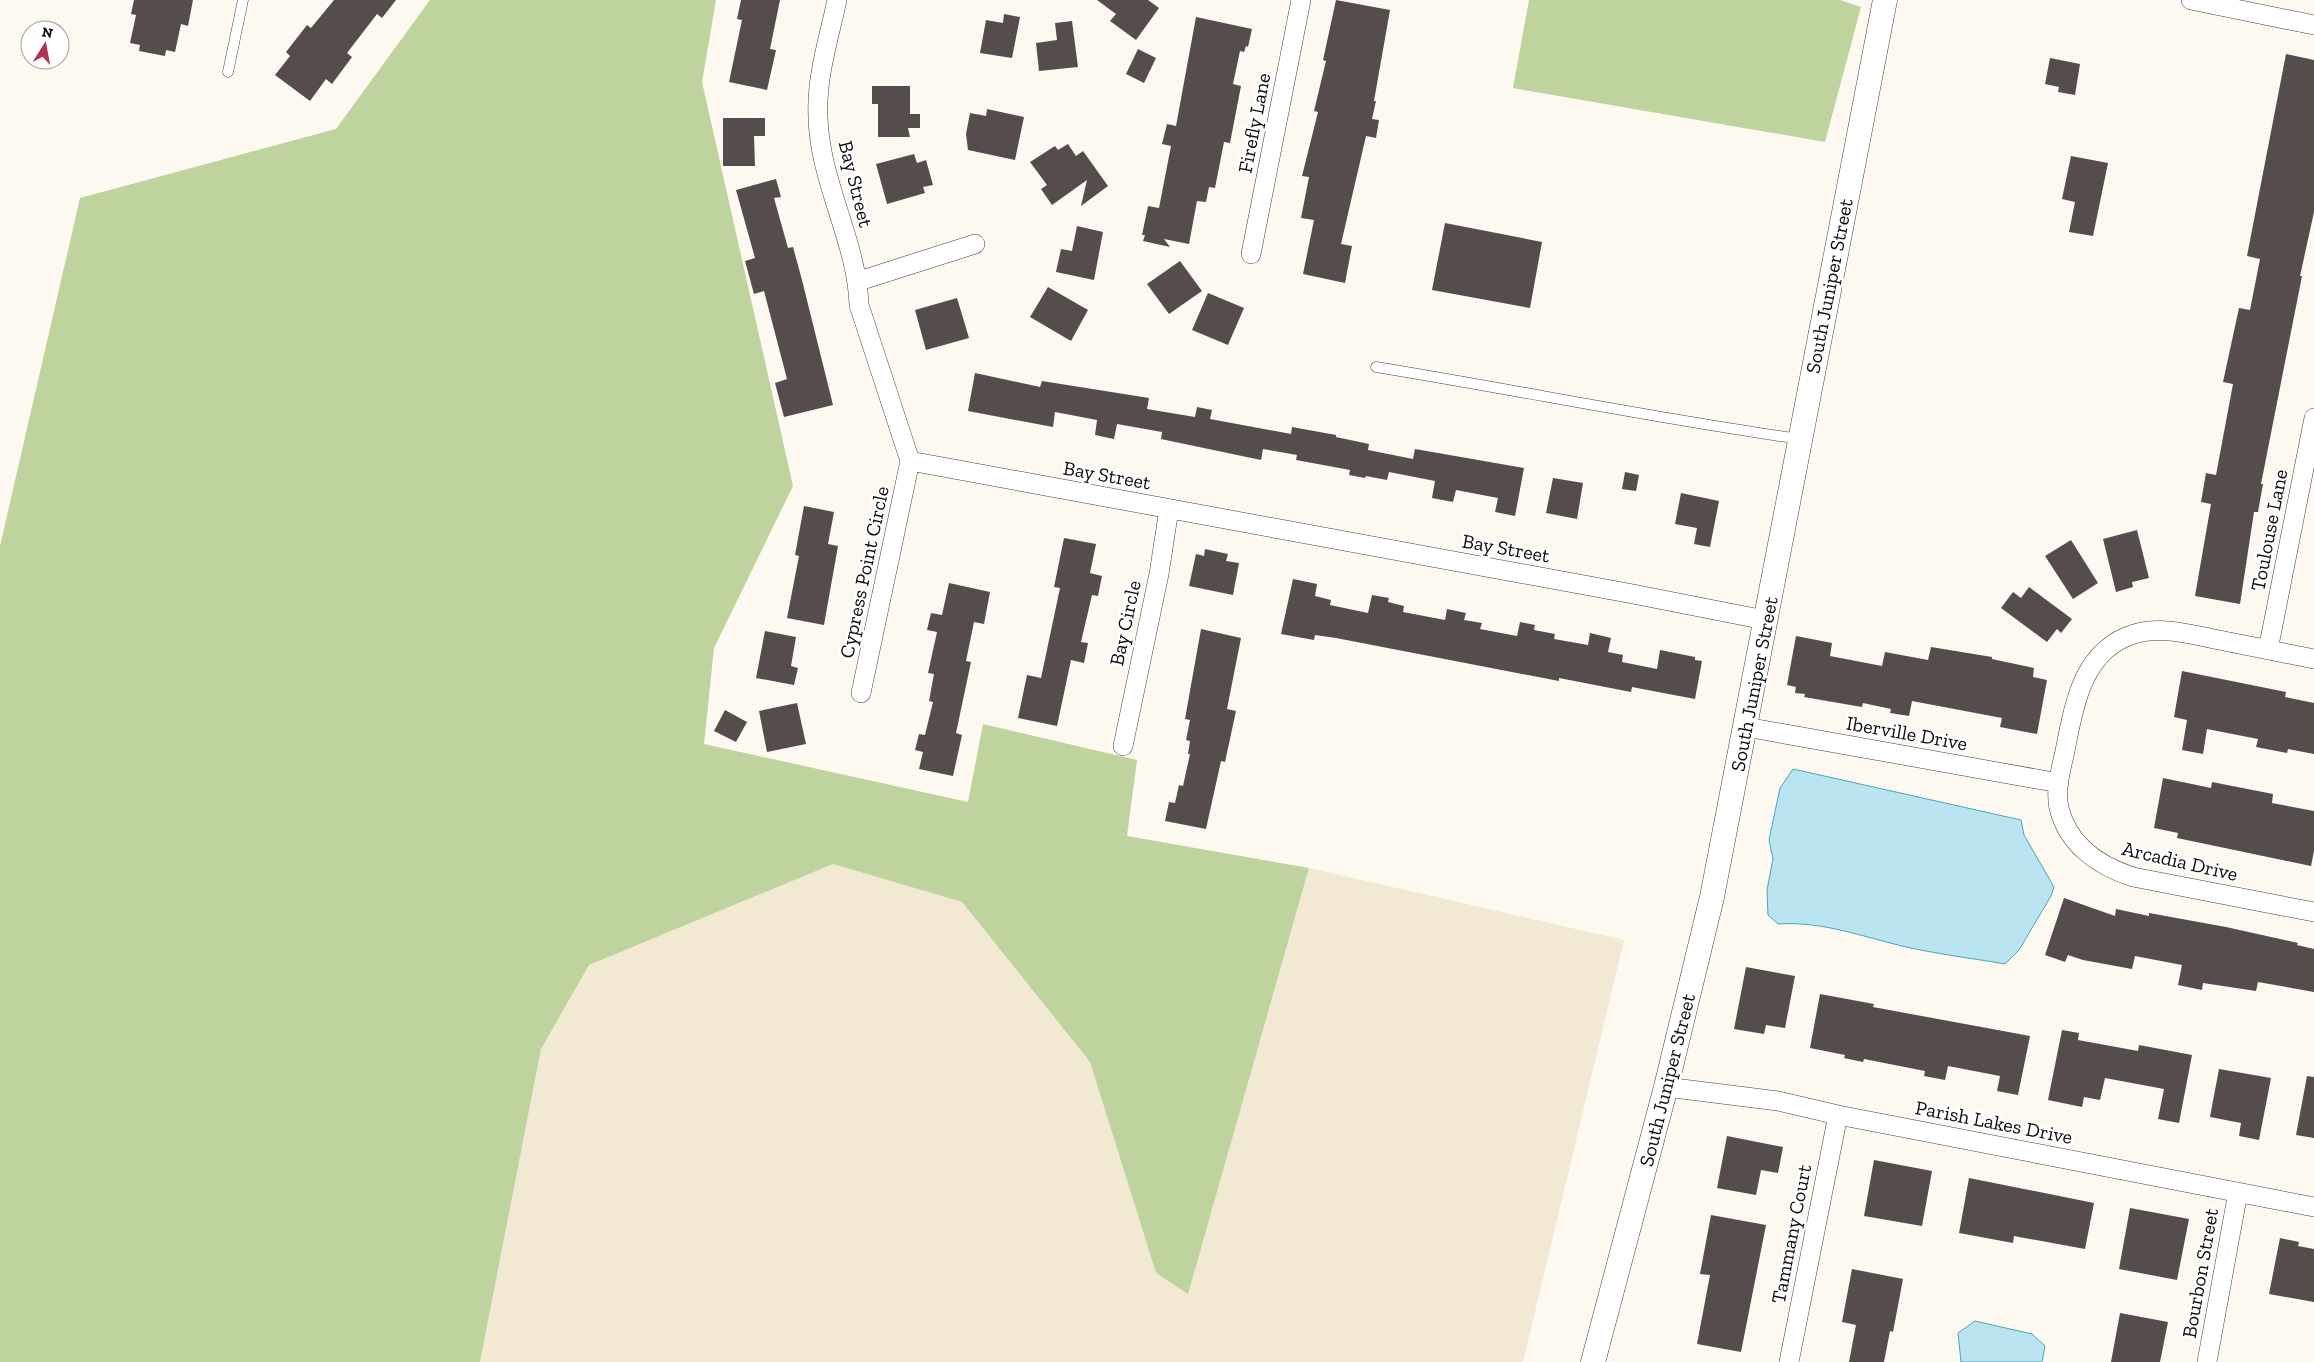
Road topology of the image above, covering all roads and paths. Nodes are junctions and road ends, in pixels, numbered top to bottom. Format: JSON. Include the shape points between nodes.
{"nodes":[{"id":1,"x":243,"y":0,"type":"edge"},
{"id":2,"x":837,"y":0,"type":"edge"},
{"id":3,"x":1301,"y":0,"type":"edge"},
{"id":4,"x":1885,"y":0,"type":"edge"},
{"id":5,"x":2191,"y":0,"type":"edge"},
{"id":6,"x":2314,"y":25,"type":"edge"},
{"id":7,"x":228,"y":72,"type":"dead end"},
{"id":8,"x":975,"y":244,"type":"dead end"},
{"id":9,"x":1251,"y":254,"type":"dead end"},
{"id":10,"x":859,"y":281,"type":"junction"},
{"id":11,"x":1376,"y":366,"type":"dead end"},
{"id":12,"x":2314,"y":418,"type":"edge"},
{"id":13,"x":1800,"y":439,"type":"junction"},
{"id":14,"x":910,"y":461,"type":"junction"},
{"id":15,"x":1169,"y":509,"type":"junction"},
{"id":16,"x":1765,"y":620,"type":"junction"},
{"id":17,"x":2268,"y":650,"type":"junction"},
{"id":18,"x":2314,"y":659,"type":"edge"},
{"id":19,"x":862,"y":693,"type":"dead end"},
{"id":20,"x":1746,"y":727,"type":"junction"},
{"id":21,"x":1122,"y":746,"type":"dead end"},
{"id":22,"x":2059,"y":783,"type":"junction"},
{"id":23,"x":2314,"y":912,"type":"edge"},
{"id":24,"x":1666,"y":1087,"type":"junction"},
{"id":25,"x":1838,"y":1115,"type":"junction"},
{"id":26,"x":2238,"y":1192,"type":"junction"},
{"id":27,"x":2314,"y":1207,"type":"edge"},
{"id":28,"x":1593,"y":1362,"type":"edge"},
{"id":29,"x":1789,"y":1362,"type":"edge"},
{"id":30,"x":2207,"y":1362,"type":"edge"}],
"edges":[{"from":1,"to":7,"type":"lane"},
{"from":2,"to":10,"type":"street","name":"Bay Street","via":[[822,73],[818,117],[824,159]]},
{"from":3,"to":9,"type":"street","name":"Firefly Lane"},
{"from":4,"to":13,"type":"street","name":"South Juniper Street"},
{"from":5,"to":6,"type":"street"},
{"from":8,"to":10,"type":"street"},
{"from":10,"to":14,"type":"street","name":"Bay Street","via":[[859,306]]},
{"from":11,"to":13,"type":"lane"},
{"from":12,"to":17,"type":"street","name":"Toulouse Lane"},
{"from":13,"to":16,"type":"street","name":"South Juniper Street"},
{"from":14,"to":15,"type":"street","name":"Bay Street"},
{"from":14,"to":19,"type":"street","name":"Cypress Point Circle"},
{"from":15,"to":16,"type":"street","name":"Bay Street"},
{"from":15,"to":21,"type":"street","name":"Bay Circle"},
{"from":16,"to":20,"type":"street","name":"South Juniper Street"},
{"from":17,"to":18,"type":"street","name":"Arcadia Drive"},
{"from":17,"to":22,"type":"street","name":"Arcadia Drive","via":[[2171,631],[2134,634],[2114,644],[2096,660],[2075,698]]},
{"from":20,"to":22,"type":"street","name":"Iberville Drive"},
{"from":20,"to":24,"type":"street","name":"South Juniper Street","via":[[1712,897]]},
{"from":22,"to":23,"type":"street","name":"Arcadia Drive","via":[[2059,807],[2068,829],[2084,851],[2109,869],[2133,877]]},
{"from":24,"to":25,"type":"street","name":"Parish Lakes Drive","via":[[1778,1102]]},
{"from":24,"to":28,"type":"street","name":"South Juniper Street"},
{"from":25,"to":26,"type":"street","name":"Parish Lakes Drive"},
{"from":25,"to":29,"type":"street","name":"Tammany Court"},
{"from":26,"to":27,"type":"street","name":"Parish Lakes Drive"},
{"from":26,"to":30,"type":"street","name":"Bourbon Street"}]}
